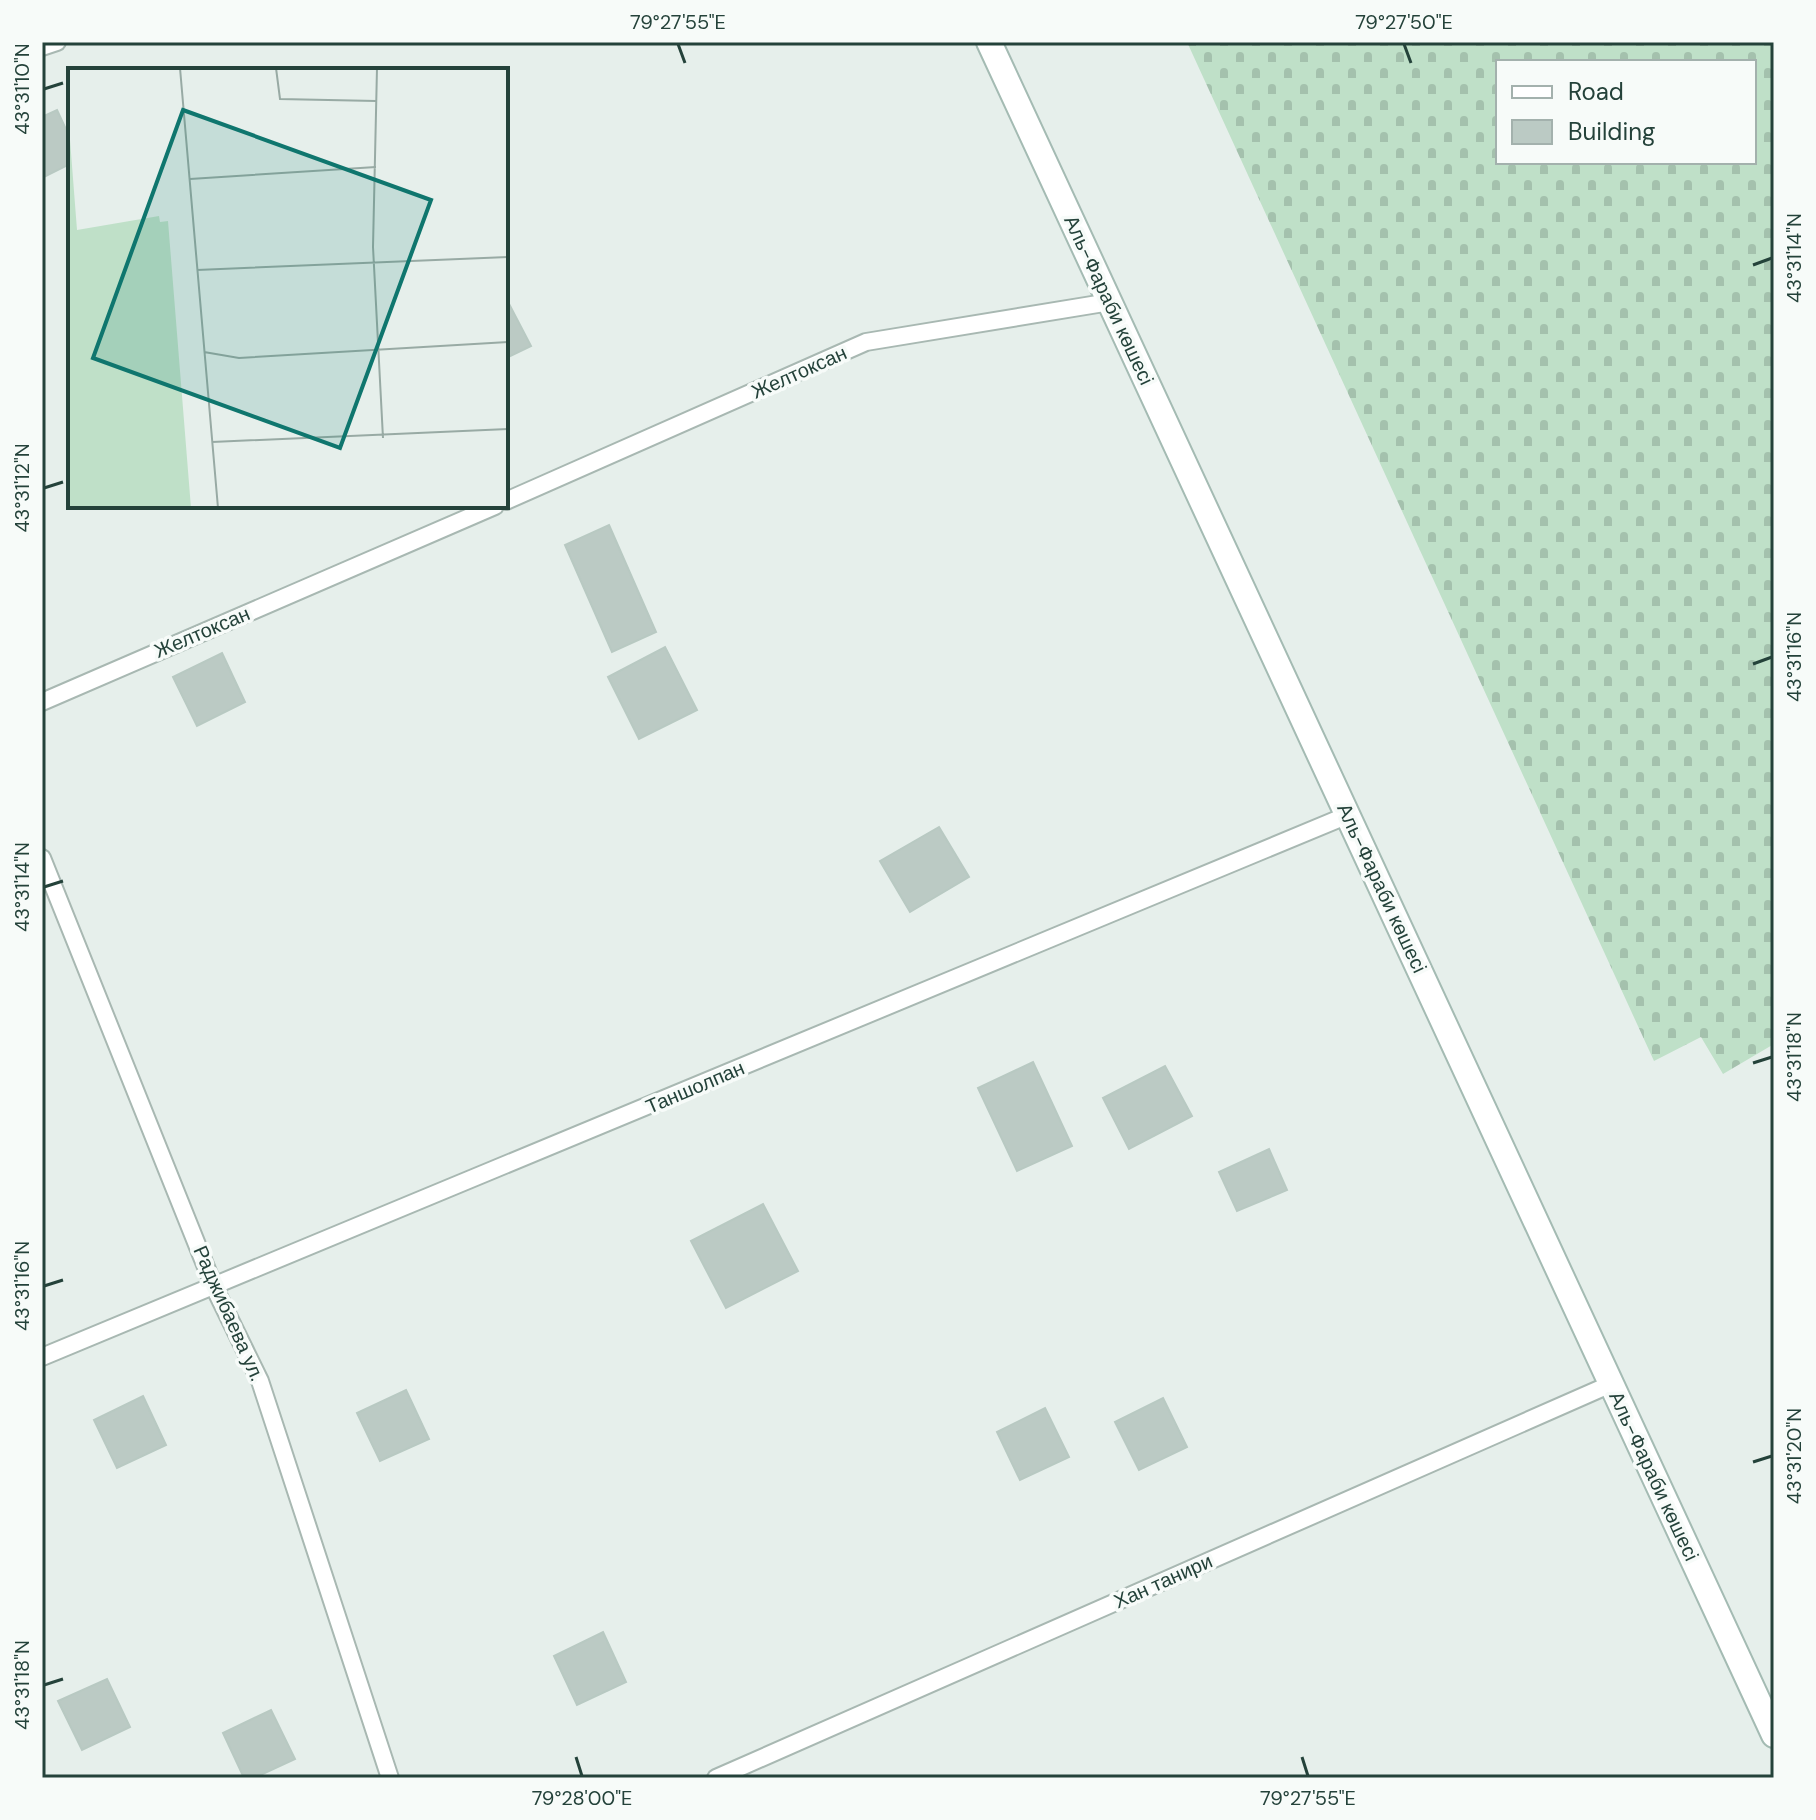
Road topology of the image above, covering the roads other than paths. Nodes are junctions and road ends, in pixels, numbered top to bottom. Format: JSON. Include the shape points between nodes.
{"nodes":[{"id":1,"x":57,"y":42,"type":"edge"},
{"id":2,"x":989,"y":42,"type":"edge"},
{"id":3,"x":42,"y":47,"type":"edge"},
{"id":4,"x":1110,"y":302,"type":"junction"},
{"id":5,"x":508,"y":500,"type":"edge"},
{"id":6,"x":490,"y":508,"type":"edge"},
{"id":7,"x":42,"y":702,"type":"edge"},
{"id":8,"x":1348,"y":815,"type":"junction"},
{"id":9,"x":42,"y":858,"type":"edge"},
{"id":10,"x":214,"y":1287,"type":"junction"},
{"id":11,"x":42,"y":1357,"type":"edge"},
{"id":12,"x":1611,"y":1384,"type":"junction"},
{"id":13,"x":1774,"y":1735,"type":"edge"},
{"id":14,"x":390,"y":1778,"type":"edge"},
{"id":15,"x":716,"y":1778,"type":"edge"}],
"edges":[{"from":1,"to":3,"type":"lane"},
{"from":2,"to":4,"type":"main road","name":"Аль-Фараби көшесі"},
{"from":4,"to":5,"type":"lane","name":"Желтоксан","via":[[866,342]]},
{"from":4,"to":8,"type":"main road","name":"Аль-Фараби көшесі"},
{"from":6,"to":7,"type":"lane","name":"Желтоксан"},
{"from":8,"to":10,"type":"lane","name":"Таншолпан"},
{"from":8,"to":12,"type":"main road","name":"Аль-Фараби көшесі"},
{"from":9,"to":10,"type":"lane","name":"Раджибаева ул."},
{"from":10,"to":11,"type":"lane","name":"Таншолпан"},
{"from":10,"to":14,"type":"lane","name":"Раджибаева ул.","via":[[260,1381]]},
{"from":12,"to":13,"type":"main road","name":"Аль-Фараби көшесі"},
{"from":12,"to":15,"type":"lane","name":"Хан танири"}]}
